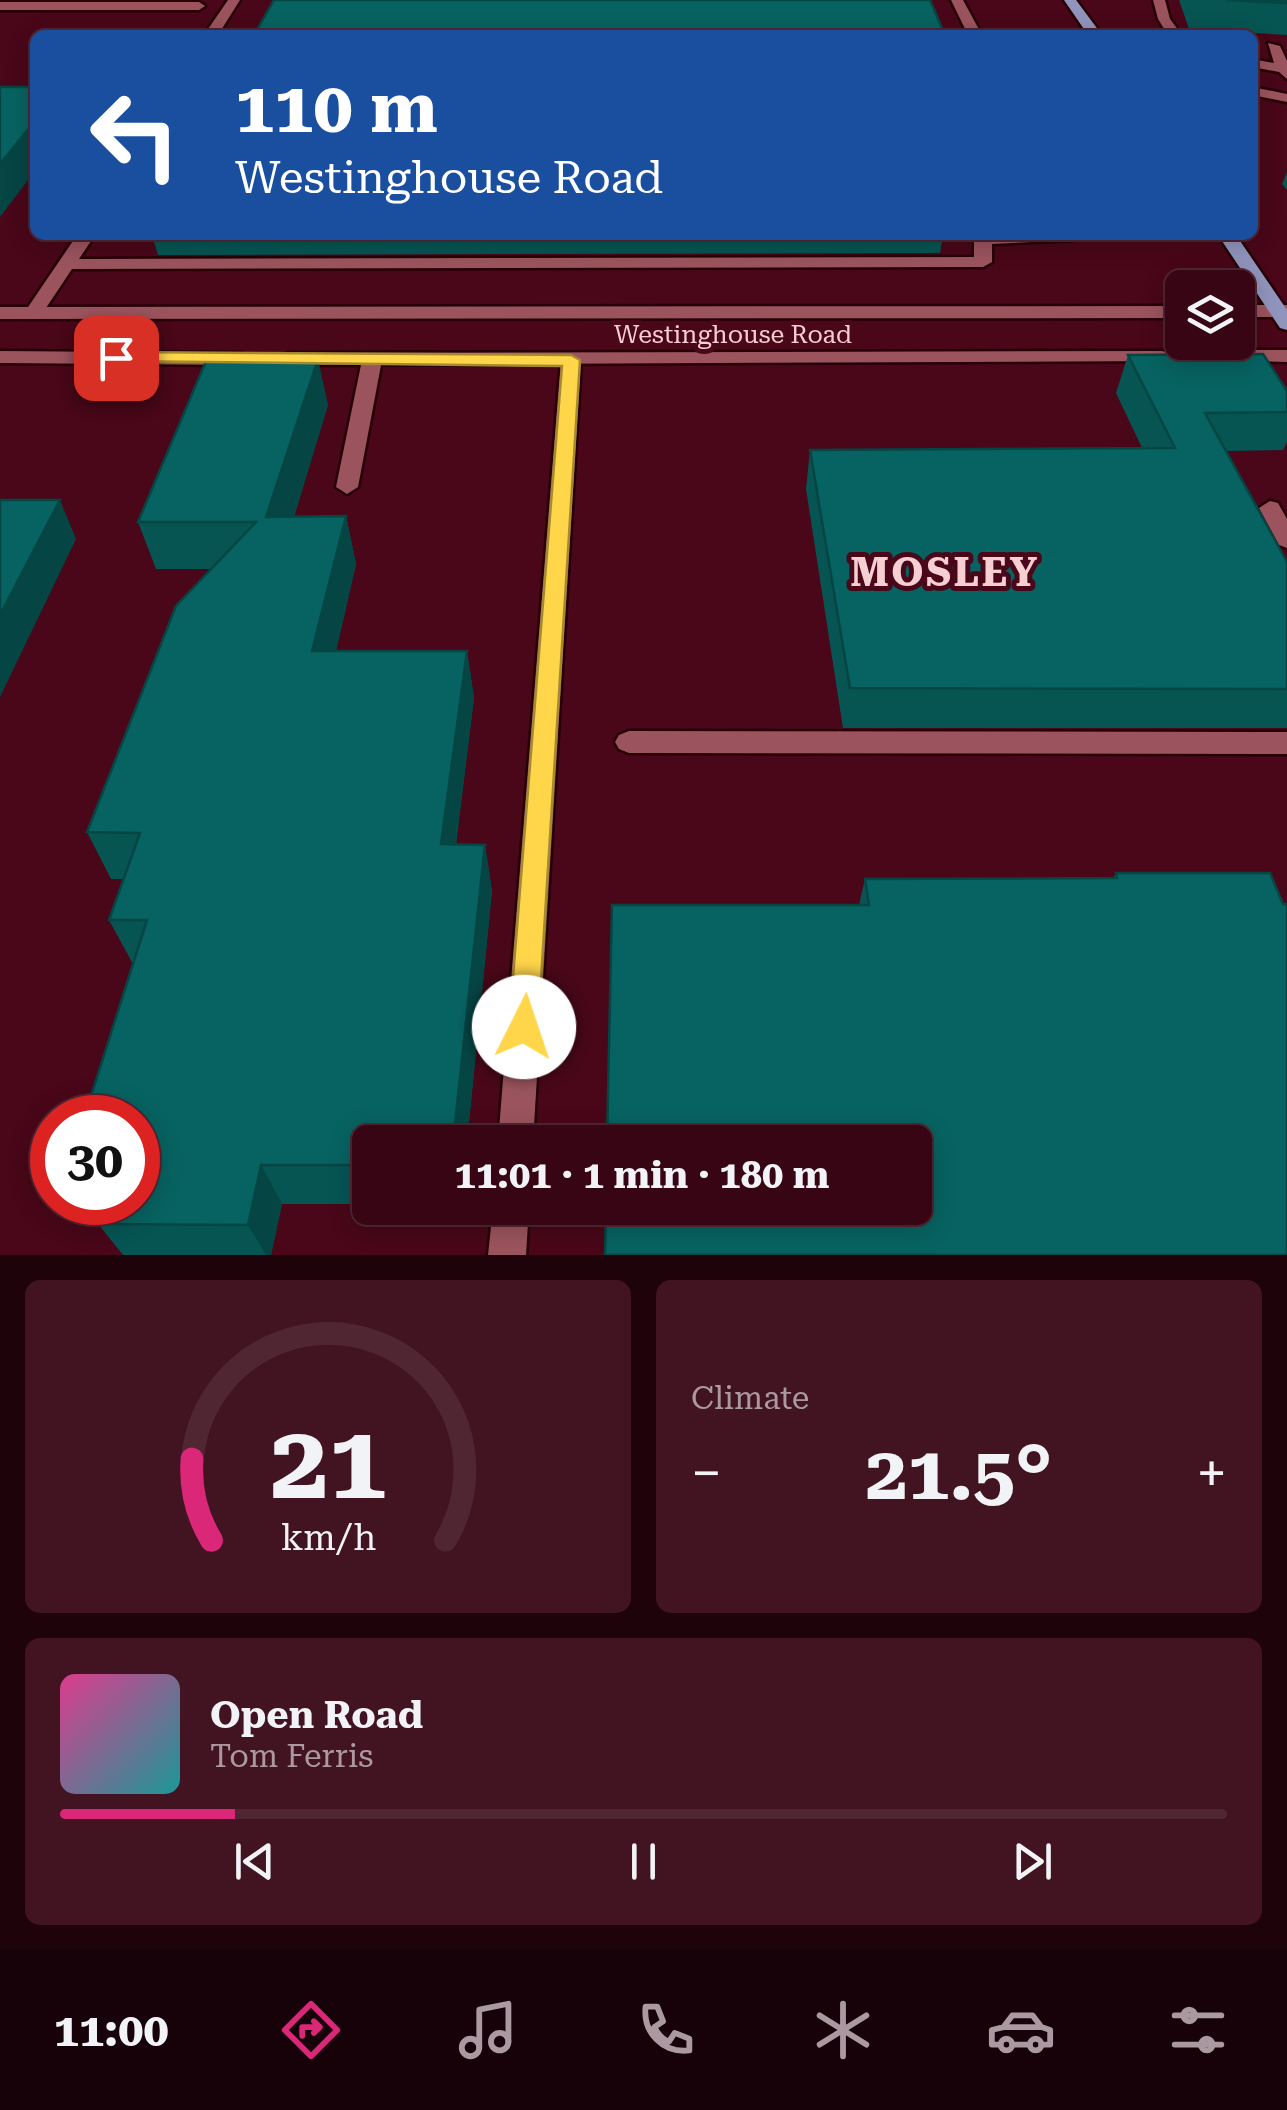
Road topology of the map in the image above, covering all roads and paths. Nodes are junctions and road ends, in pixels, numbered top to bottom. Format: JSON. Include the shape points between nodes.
{"nodes":[{"id":1,"x":234,"y":0,"type":"edge"},
{"id":2,"x":957,"y":0,"type":"edge"},
{"id":3,"x":1070,"y":0,"type":"edge"},
{"id":4,"x":1160,"y":0,"type":"edge"},
{"id":5,"x":52,"y":3,"type":"edge"},
{"id":6,"x":0,"y":6,"type":"edge"},
{"id":7,"x":199,"y":6,"type":"dead end"},
{"id":8,"x":217,"y":30,"type":"edge"},
{"id":9,"x":972,"y":30,"type":"edge"},
{"id":10,"x":1091,"y":30,"type":"edge"},
{"id":11,"x":1172,"y":30,"type":"edge"},
{"id":12,"x":1273,"y":46,"type":"dead end"},
{"id":13,"x":1258,"y":65,"type":"edge"},
{"id":14,"x":1285,"y":72,"type":"edge"},
{"id":15,"x":1258,"y":92,"type":"edge"},
{"id":16,"x":1287,"y":98,"type":"edge"},
{"id":17,"x":82,"y":240,"type":"edge"},
{"id":18,"x":983,"y":240,"type":"edge"},
{"id":19,"x":1231,"y":240,"type":"edge"},
{"id":20,"x":65,"y":264,"type":"junction"},
{"id":21,"x":1165,"y":312,"type":"edge"},
{"id":22,"x":1255,"y":312,"type":"edge"},
{"id":23,"x":0,"y":313,"type":"edge"},
{"id":24,"x":1284,"y":315,"type":"edge"},
{"id":25,"x":16,"y":339,"type":"edge"},
{"id":26,"x":1287,"y":356,"type":"edge"},
{"id":27,"x":372,"y":360,"type":"junction"},
{"id":28,"x":571,"y":360,"type":"junction"},
{"id":29,"x":347,"y":487,"type":"dead end"},
{"id":30,"x":1270,"y":508,"type":"dead end"},
{"id":31,"x":1287,"y":540,"type":"edge"},
{"id":32,"x":628,"y":742,"type":"dead end"},
{"id":33,"x":1287,"y":743,"type":"edge"},
{"id":34,"x":516,"y":1125,"type":"edge"},
{"id":35,"x":510,"y":1225,"type":"edge"},
{"id":36,"x":507,"y":1255,"type":"edge"}],
"edges":[{"from":1,"to":8,"type":"street"},
{"from":2,"to":9,"type":"street"},
{"from":3,"to":10,"type":"main road"},
{"from":4,"to":11,"type":"street"},
{"from":5,"to":6,"type":"street"},
{"from":5,"to":7,"type":"street"},
{"from":12,"to":14,"type":"street"},
{"from":13,"to":14,"type":"street"},
{"from":15,"to":16,"type":"street"},
{"from":17,"to":20,"type":"street"},
{"from":18,"to":20,"type":"street","via":[[983,262]]},
{"from":19,"to":24,"type":"main road"},
{"from":20,"to":25,"type":"street"},
{"from":21,"to":25,"type":"street","name":"Westinghouse Road"},
{"from":22,"to":24,"type":"street"},
{"from":23,"to":25,"type":"street","name":"Westinghouse Road"},
{"from":25,"to":27,"type":"street","name":"Westinghouse Road"},
{"from":26,"to":28,"type":"street","name":"Westinghouse Road"},
{"from":27,"to":28,"type":"street","name":"Westinghouse Road"},
{"from":27,"to":29,"type":"street"},
{"from":28,"to":34,"type":"street"},
{"from":30,"to":31,"type":"street"},
{"from":32,"to":33,"type":"street"},
{"from":35,"to":36,"type":"street"}]}
